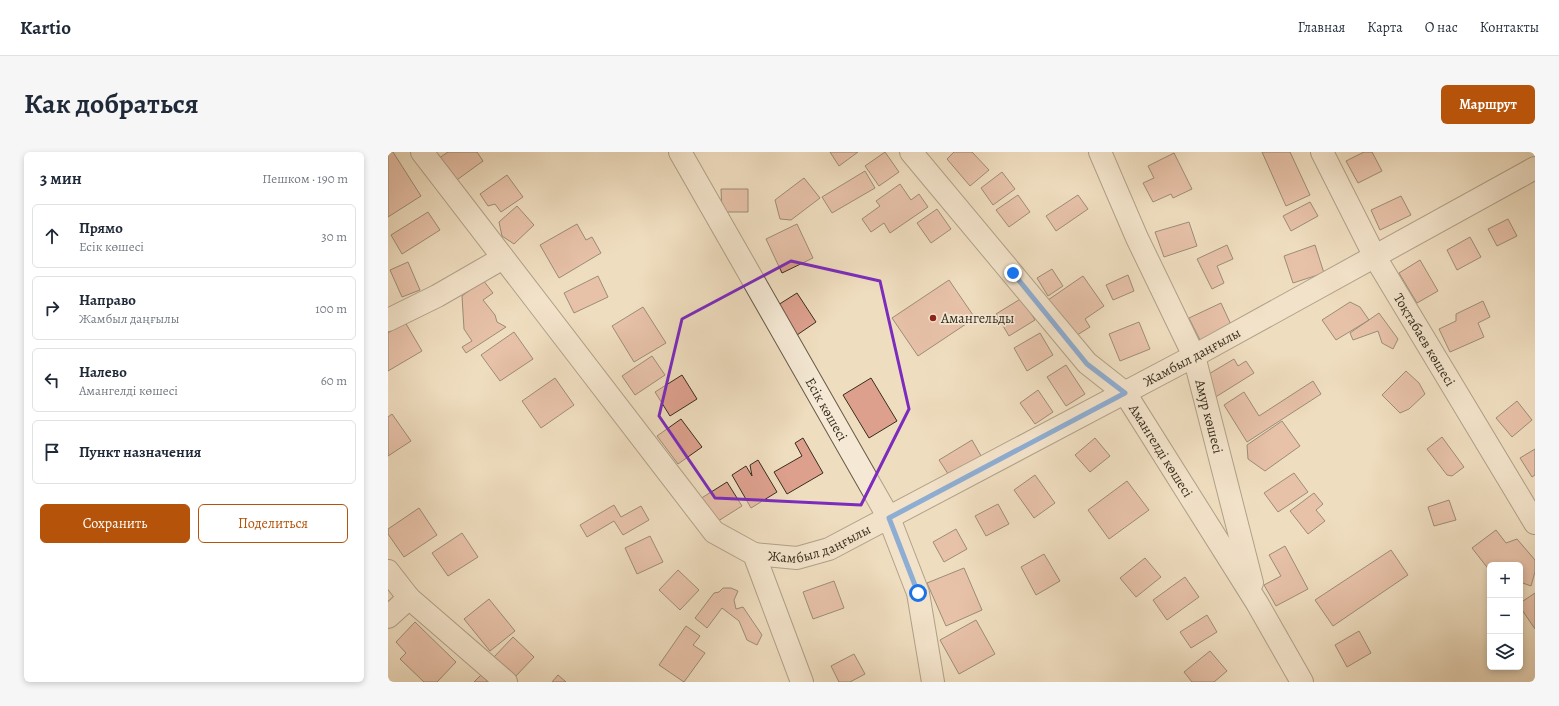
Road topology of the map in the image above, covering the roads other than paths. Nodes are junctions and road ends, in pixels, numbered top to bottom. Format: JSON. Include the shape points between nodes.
{"nodes":[{"id":1,"x":422,"y":152,"type":"edge"},
{"id":2,"x":680,"y":152,"type":"edge"},
{"id":3,"x":911,"y":152,"type":"edge"},
{"id":4,"x":1100,"y":152,"type":"edge"},
{"id":5,"x":1322,"y":152,"type":"edge"},
{"id":6,"x":1535,"y":168,"type":"edge"},
{"id":7,"x":1374,"y":257,"type":"junction"},
{"id":8,"x":503,"y":258,"type":"junction"},
{"id":9,"x":388,"y":320,"type":"edge"},
{"id":10,"x":1194,"y":356,"type":"junction"},
{"id":11,"x":1125,"y":393,"type":"junction"},
{"id":12,"x":889,"y":518,"type":"junction"},
{"id":13,"x":1535,"y":523,"type":"edge"},
{"id":14,"x":754,"y":554,"type":"junction"},
{"id":15,"x":388,"y":571,"type":"edge"},
{"id":16,"x":409,"y":598,"type":"junction"},
{"id":17,"x":1257,"y":602,"type":"junction"},
{"id":18,"x":388,"y":618,"type":"edge"},
{"id":19,"x":506,"y":682,"type":"edge"},
{"id":20,"x":802,"y":682,"type":"edge"},
{"id":21,"x":933,"y":682,"type":"edge"},
{"id":22,"x":1302,"y":682,"type":"edge"}],
"edges":[{"from":1,"to":8,"type":"street"},
{"from":2,"to":12,"type":"street","name":"Есік көшесі"},
{"from":3,"to":11,"type":"street","name":"Амангелді көшесі","via":[[1087,364]]},
{"from":4,"to":10,"type":"street","name":"Амур көшесі","via":[[1137,238]]},
{"from":5,"to":7,"type":"street","name":"Тоқтабаев көшесі"},
{"from":6,"to":7,"type":"street","name":"Жамбыл даңғылы"},
{"from":7,"to":10,"type":"street","name":"Жамбыл даңғылы"},
{"from":7,"to":13,"type":"street","name":"Тоқтабаев көшесі"},
{"from":8,"to":9,"type":"street","via":[[437,296]]},
{"from":8,"to":14,"type":"street","via":[[714,532]]},
{"from":10,"to":11,"type":"street","name":"Жамбыл даңғылы"},
{"from":10,"to":17,"type":"street","name":"Амур көшесі"},
{"from":11,"to":12,"type":"street","name":"Жамбыл даңғылы"},
{"from":11,"to":17,"type":"street","name":"Амангелді көшесі"},
{"from":12,"to":14,"type":"street","name":"Жамбыл даңғылы","via":[[829,549],[797,558]]},
{"from":12,"to":21,"type":"street","name":"Есік көшесі","via":[[918,593]]},
{"from":14,"to":20,"type":"street"},
{"from":15,"to":16,"type":"street"},
{"from":16,"to":18,"type":"street"},
{"from":16,"to":19,"type":"street"},
{"from":17,"to":22,"type":"street","name":"Амангелді көшесі"}]}
